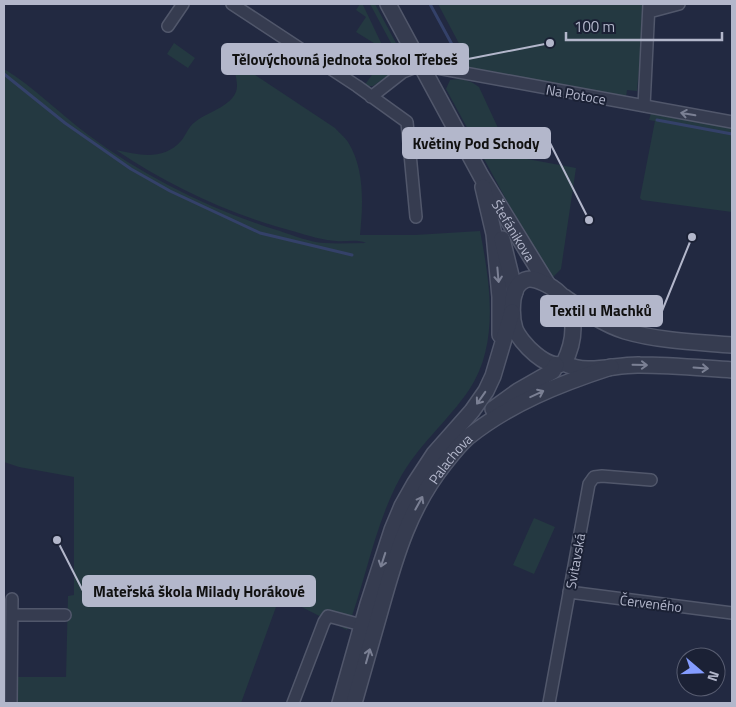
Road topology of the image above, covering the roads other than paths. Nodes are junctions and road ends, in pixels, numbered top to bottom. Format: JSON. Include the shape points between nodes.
{"nodes":[{"id":1,"x":183,"y":4,"type":"edge"},
{"id":2,"x":234,"y":4,"type":"edge"},
{"id":3,"x":388,"y":4,"type":"edge"},
{"id":4,"x":679,"y":4,"type":"edge"},
{"id":5,"x":649,"y":8,"type":"edge"},
{"id":6,"x":168,"y":26,"type":"dead end"},
{"id":7,"x":421,"y":65,"type":"junction"},
{"id":8,"x":371,"y":97,"type":"junction"},
{"id":9,"x":644,"y":106,"type":"junction"},
{"id":10,"x":732,"y":122,"type":"edge"},
{"id":11,"x":481,"y":176,"type":"junction"},
{"id":12,"x":416,"y":217,"type":"dead end"},
{"id":13,"x":548,"y":285,"type":"junction"},
{"id":14,"x":514,"y":292,"type":"junction"},
{"id":15,"x":561,"y":294,"type":"junction"},
{"id":16,"x":512,"y":312,"type":"junction"},
{"id":17,"x":732,"y":345,"type":"edge"},
{"id":18,"x":500,"y":354,"type":"junction"},
{"id":19,"x":560,"y":364,"type":"junction"},
{"id":20,"x":611,"y":367,"type":"junction"},
{"id":21,"x":732,"y":370,"type":"edge"},
{"id":22,"x":467,"y":439,"type":"junction"},
{"id":23,"x":651,"y":480,"type":"dead end"},
{"id":24,"x":569,"y":592,"type":"junction"},
{"id":25,"x":12,"y":599,"type":"dead end"},
{"id":26,"x":732,"y":613,"type":"edge"},
{"id":27,"x":12,"y":615,"type":"junction"},
{"id":28,"x":65,"y":615,"type":"dead end"},
{"id":29,"x":369,"y":627,"type":"junction"},
{"id":30,"x":11,"y":703,"type":"edge"},
{"id":31,"x":293,"y":703,"type":"edge"},
{"id":32,"x":340,"y":703,"type":"edge"},
{"id":33,"x":354,"y":703,"type":"edge"},
{"id":34,"x":549,"y":703,"type":"edge"}],
"edges":[{"from":1,"to":6,"type":"street"},
{"from":2,"to":8,"type":"street"},
{"from":3,"to":7,"type":"street","name":"Štefánikova"},
{"from":4,"to":5,"type":"street"},
{"from":5,"to":9,"type":"street"},
{"from":7,"to":8,"type":"street","via":[[403,72]]},
{"from":7,"to":9,"type":"street","name":"Na Potoce"},
{"from":7,"to":11,"type":"street","name":"Štefánikova"},
{"from":8,"to":12,"type":"street","via":[[407,122]]},
{"from":10,"to":9,"type":"street","name":"Na Potoce","one_way":true},
{"from":11,"to":13,"type":"street","name":"Štefánikova"},
{"from":11,"to":14,"type":"street","name":"Štefánikova","via":[[501,233]]},
{"from":11,"to":18,"type":"street","one_way":true,"via":[[494,234],[500,297]]},
{"from":13,"to":14,"type":"street","via":[[534,279],[526,280],[516,286]]},
{"from":13,"to":15,"type":"street"},
{"from":14,"to":16,"type":"street"},
{"from":15,"to":17,"type":"street","via":[[624,331],[670,340]]},
{"from":15,"to":19,"type":"street","via":[[571,310],[574,323],[572,342]]},
{"from":16,"to":18,"type":"street","name":"Palachova"},
{"from":16,"to":19,"type":"street","via":[[520,339],[529,349],[542,359]]},
{"from":18,"to":29,"type":"street","name":"Palachova","one_way":true,"via":[[486,391],[434,454],[402,506],[392,530]]},
{"from":19,"to":20,"type":"street","via":[[585,369]]},
{"from":19,"to":22,"type":"street","via":[[498,404]]},
{"from":20,"to":21,"type":"street","one_way":true,"via":[[630,364]]},
{"from":22,"to":20,"type":"street","name":"Palachova","one_way":true,"via":[[536,394]]},
{"from":29,"to":22,"type":"street","name":"Palachova","one_way":true,"via":[[414,512],[438,472]]},
{"from":23,"to":24,"type":"street","name":"Svitavská","via":[[602,476],[592,479]]},
{"from":24,"to":26,"type":"street","name":"Červeného"},
{"from":24,"to":34,"type":"street","name":"Svitavská"},
{"from":25,"to":27,"type":"street"},
{"from":27,"to":28,"type":"street"},
{"from":27,"to":30,"type":"street"},
{"from":29,"to":31,"type":"street","via":[[328,616]]},
{"from":29,"to":32,"type":"street","name":"Palachova"},
{"from":33,"to":29,"type":"street","name":"Palachova","one_way":true}]}
